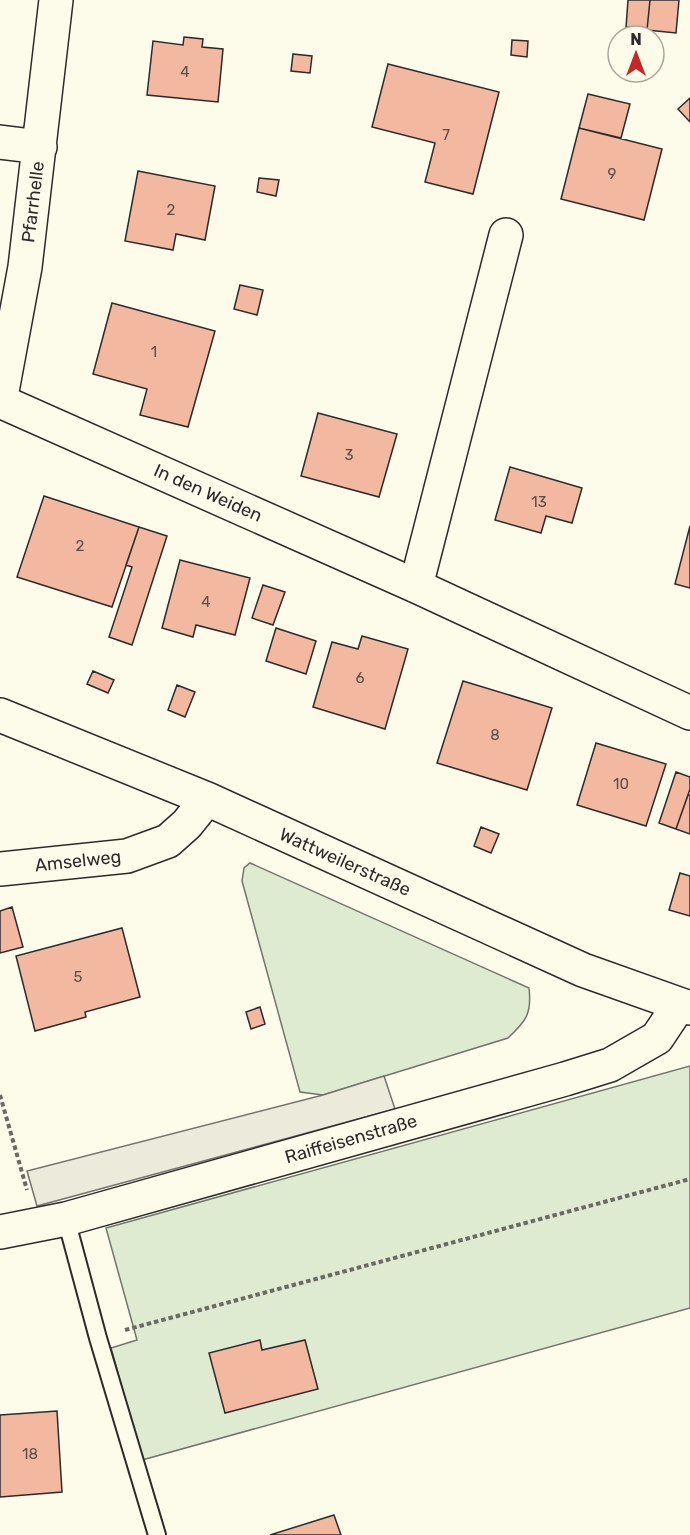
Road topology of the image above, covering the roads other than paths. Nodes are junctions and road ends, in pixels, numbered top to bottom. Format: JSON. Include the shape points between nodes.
{"nodes":[{"id":1,"x":56,"y":0,"type":"edge"},
{"id":2,"x":0,"y":142,"type":"edge"},
{"id":3,"x":40,"y":147,"type":"junction"},
{"id":4,"x":506,"y":235,"type":"dead end"},
{"id":5,"x":0,"y":401,"type":"edge"},
{"id":6,"x":416,"y":586,"type":"junction"},
{"id":7,"x":690,"y":713,"type":"edge"},
{"id":8,"x":0,"y":715,"type":"edge"},
{"id":9,"x":207,"y":799,"type":"junction"},
{"id":10,"x":0,"y":869,"type":"edge"},
{"id":11,"x":684,"y":1006,"type":"edge"},
{"id":12,"x":52,"y":1222,"type":"junction"},
{"id":13,"x":0,"y":1232,"type":"edge"},
{"id":14,"x":157,"y":1535,"type":"edge"}],
"edges":[{"from":1,"to":3,"type":"street","name":"Pfarrhelle"},
{"from":2,"to":3,"type":"street"},
{"from":3,"to":5,"type":"street","name":"Pfarrhelle","via":[[25,267]]},
{"from":4,"to":6,"type":"street"},
{"from":5,"to":6,"type":"street","name":"In den Weiden"},
{"from":6,"to":7,"type":"street","name":"In den Weiden"},
{"from":8,"to":9,"type":"street","name":"Wattweilerstraße"},
{"from":9,"to":10,"type":"street","name":"Amselweg","via":[[168,841],[127,856]]},
{"from":9,"to":11,"type":"street","name":"Wattweilerstraße","via":[[584,970]]},
{"from":11,"to":12,"type":"street","name":"Raiffeisenstraße","via":[[657,1038],[610,1065]]},
{"from":12,"to":13,"type":"street","name":"Raiffeisenstraße"},
{"from":12,"to":14,"type":"lane","via":[[98,1338]]}]}
